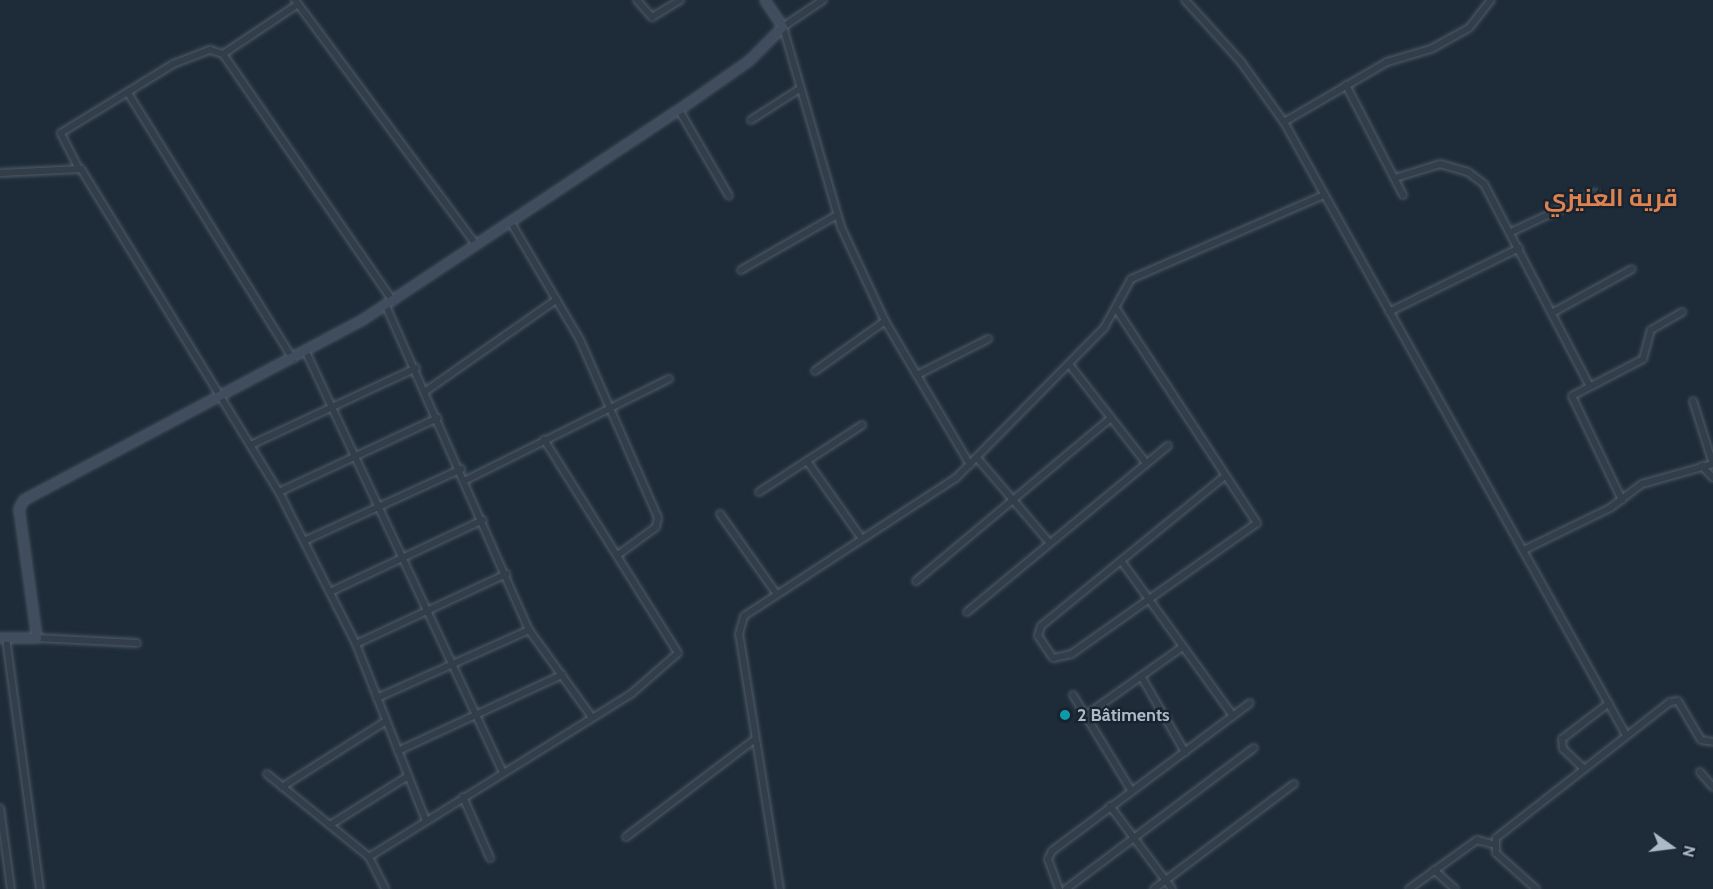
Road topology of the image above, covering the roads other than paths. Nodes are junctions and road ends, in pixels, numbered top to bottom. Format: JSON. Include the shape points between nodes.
{"nodes":[{"id":1,"x":637,"y":0,"type":"edge"},
{"id":2,"x":680,"y":0,"type":"edge"},
{"id":3,"x":765,"y":0,"type":"edge"},
{"id":4,"x":823,"y":0,"type":"edge"},
{"id":5,"x":1185,"y":0,"type":"edge"},
{"id":6,"x":1491,"y":0,"type":"edge"},
{"id":7,"x":296,"y":2,"type":"edge"},
{"id":8,"x":783,"y":27,"type":"junction"},
{"id":9,"x":224,"y":54,"type":"junction"},
{"id":10,"x":1346,"y":85,"type":"junction"},
{"id":11,"x":801,"y":88,"type":"junction"},
{"id":12,"x":128,"y":93,"type":"junction"},
{"id":13,"x":679,"y":110,"type":"junction"},
{"id":14,"x":750,"y":120,"type":"dead end"},
{"id":15,"x":1284,"y":122,"type":"junction"},
{"id":16,"x":78,"y":166,"type":"junction"},
{"id":17,"x":0,"y":173,"type":"edge"},
{"id":18,"x":1395,"y":178,"type":"junction"},
{"id":19,"x":1595,"y":193,"type":"dead end"},
{"id":20,"x":1403,"y":195,"type":"dead end"},
{"id":21,"x":729,"y":196,"type":"dead end"},
{"id":22,"x":1322,"y":196,"type":"junction"},
{"id":23,"x":837,"y":215,"type":"junction"},
{"id":24,"x":510,"y":221,"type":"junction"},
{"id":25,"x":1510,"y":232,"type":"junction"},
{"id":26,"x":476,"y":245,"type":"junction"},
{"id":27,"x":1519,"y":248,"type":"junction"},
{"id":28,"x":1632,"y":269,"type":"dead end"},
{"id":29,"x":741,"y":270,"type":"dead end"},
{"id":30,"x":556,"y":300,"type":"junction"},
{"id":31,"x":389,"y":304,"type":"junction"},
{"id":32,"x":1117,"y":310,"type":"junction"},
{"id":33,"x":1389,"y":312,"type":"junction"},
{"id":34,"x":1682,"y":312,"type":"dead end"},
{"id":35,"x":1552,"y":313,"type":"junction"},
{"id":36,"x":885,"y":321,"type":"junction"},
{"id":37,"x":988,"y":339,"type":"dead end"},
{"id":38,"x":306,"y":352,"type":"junction"},
{"id":39,"x":294,"y":359,"type":"junction"},
{"id":40,"x":1069,"y":364,"type":"junction"},
{"id":41,"x":416,"y":368,"type":"junction"},
{"id":42,"x":815,"y":370,"type":"dead end"},
{"id":43,"x":917,"y":375,"type":"junction"},
{"id":44,"x":669,"y":380,"type":"dead end"},
{"id":45,"x":1589,"y":385,"type":"junction"},
{"id":46,"x":426,"y":391,"type":"junction"},
{"id":47,"x":225,"y":396,"type":"junction"},
{"id":48,"x":1693,"y":401,"type":"dead end"},
{"id":49,"x":333,"y":405,"type":"junction"},
{"id":50,"x":610,"y":407,"type":"junction"},
{"id":51,"x":438,"y":418,"type":"junction"},
{"id":52,"x":1111,"y":418,"type":"junction"},
{"id":53,"x":862,"y":425,"type":"dead end"},
{"id":54,"x":544,"y":439,"type":"junction"},
{"id":55,"x":253,"y":444,"type":"junction"},
{"id":56,"x":1168,"y":446,"type":"dead end"},
{"id":57,"x":357,"y":454,"type":"junction"},
{"id":58,"x":978,"y":459,"type":"junction"},
{"id":59,"x":807,"y":461,"type":"junction"},
{"id":60,"x":1146,"y":463,"type":"junction"},
{"id":61,"x":970,"y":465,"type":"junction"},
{"id":62,"x":1702,"y":466,"type":"junction"},
{"id":63,"x":460,"y":469,"type":"junction"},
{"id":64,"x":1225,"y":476,"type":"junction"},
{"id":65,"x":1713,"y":478,"type":"edge"},
{"id":66,"x":466,"y":480,"type":"junction"},
{"id":67,"x":279,"y":492,"type":"junction"},
{"id":68,"x":759,"y":492,"type":"dead end"},
{"id":69,"x":1013,"y":500,"type":"junction"},
{"id":70,"x":1622,"y":500,"type":"junction"},
{"id":71,"x":382,"y":505,"type":"junction"},
{"id":72,"x":720,"y":514,"type":"dead end"},
{"id":73,"x":483,"y":520,"type":"junction"},
{"id":74,"x":861,"y":539,"type":"junction"},
{"id":75,"x":304,"y":541,"type":"junction"},
{"id":76,"x":1049,"y":542,"type":"junction"},
{"id":77,"x":1524,"y":550,"type":"junction"},
{"id":78,"x":619,"y":554,"type":"junction"},
{"id":79,"x":406,"y":556,"type":"junction"},
{"id":80,"x":1122,"y":562,"type":"junction"},
{"id":81,"x":506,"y":574,"type":"junction"},
{"id":82,"x":916,"y":581,"type":"dead end"},
{"id":83,"x":330,"y":592,"type":"junction"},
{"id":84,"x":776,"y":593,"type":"junction"},
{"id":85,"x":1147,"y":603,"type":"junction"},
{"id":86,"x":430,"y":610,"type":"junction"},
{"id":87,"x":967,"y":612,"type":"dead end"},
{"id":88,"x":529,"y":630,"type":"junction"},
{"id":89,"x":3,"y":638,"type":"edge"},
{"id":90,"x":37,"y":638,"type":"junction"},
{"id":91,"x":137,"y":643,"type":"dead end"},
{"id":92,"x":356,"y":644,"type":"junction"},
{"id":93,"x":1181,"y":648,"type":"junction"},
{"id":94,"x":453,"y":662,"type":"junction"},
{"id":95,"x":562,"y":675,"type":"junction"},
{"id":96,"x":1141,"y":676,"type":"junction"},
{"id":97,"x":1073,"y":695,"type":"dead end"},
{"id":98,"x":377,"y":698,"type":"junction"},
{"id":99,"x":1250,"y":703,"type":"dead end"},
{"id":100,"x":1608,"y":703,"type":"junction"},
{"id":101,"x":477,"y":716,"type":"junction"},
{"id":102,"x":591,"y":716,"type":"junction"},
{"id":103,"x":1085,"y":716,"type":"junction"},
{"id":104,"x":1233,"y":716,"type":"junction"},
{"id":105,"x":386,"y":721,"type":"junction"},
{"id":106,"x":1626,"y":735,"type":"junction"},
{"id":107,"x":755,"y":739,"type":"junction"},
{"id":108,"x":1713,"y":742,"type":"edge"},
{"id":109,"x":1254,"y":748,"type":"dead end"},
{"id":110,"x":398,"y":752,"type":"junction"},
{"id":111,"x":1185,"y":752,"type":"junction"},
{"id":112,"x":1583,"y":768,"type":"junction"},
{"id":113,"x":503,"y":772,"type":"junction"},
{"id":114,"x":1700,"y":772,"type":"dead end"},
{"id":115,"x":267,"y":774,"type":"dead end"},
{"id":116,"x":408,"y":776,"type":"junction"},
{"id":117,"x":1294,"y":784,"type":"dead end"},
{"id":118,"x":282,"y":787,"type":"junction"},
{"id":119,"x":1713,"y":787,"type":"edge"},
{"id":120,"x":1131,"y":790,"type":"junction"},
{"id":121,"x":463,"y":797,"type":"junction"},
{"id":122,"x":1110,"y":806,"type":"junction"},
{"id":123,"x":0,"y":808,"type":"edge"},
{"id":124,"x":426,"y":821,"type":"junction"},
{"id":125,"x":330,"y":825,"type":"junction"},
{"id":126,"x":626,"y":837,"type":"dead end"},
{"id":127,"x":1132,"y":837,"type":"junction"},
{"id":128,"x":1492,"y":844,"type":"junction"},
{"id":129,"x":369,"y":857,"type":"junction"},
{"id":130,"x":490,"y":858,"type":"dead end"},
{"id":131,"x":1434,"y":870,"type":"junction"},
{"id":132,"x":1165,"y":881,"type":"junction"},
{"id":133,"x":11,"y":889,"type":"edge"},
{"id":134,"x":40,"y":889,"type":"edge"},
{"id":135,"x":385,"y":889,"type":"edge"},
{"id":136,"x":780,"y":889,"type":"edge"},
{"id":137,"x":1059,"y":889,"type":"edge"},
{"id":138,"x":1066,"y":889,"type":"edge"},
{"id":139,"x":1154,"y":889,"type":"edge"},
{"id":140,"x":1172,"y":889,"type":"edge"},
{"id":141,"x":1408,"y":889,"type":"edge"},
{"id":142,"x":1455,"y":889,"type":"edge"},
{"id":143,"x":1536,"y":889,"type":"edge"}],
"edges":[{"from":1,"to":2,"type":"street","via":[[652,17]]},
{"from":3,"to":8,"type":"street"},
{"from":4,"to":8,"type":"street"},
{"from":5,"to":15,"type":"street","via":[[1241,62]]},
{"from":6,"to":10,"type":"street","via":[[1478,21],[1450,39]]},
{"from":7,"to":9,"type":"street"},
{"from":7,"to":26,"type":"street"},
{"from":8,"to":11,"type":"street"},
{"from":8,"to":13,"type":"street","via":[[749,61]]},
{"from":9,"to":12,"type":"street","via":[[203,51]]},
{"from":9,"to":31,"type":"street"},
{"from":10,"to":15,"type":"street"},
{"from":10,"to":18,"type":"street"},
{"from":11,"to":14,"type":"street"},
{"from":11,"to":23,"type":"street"},
{"from":12,"to":16,"type":"street","via":[[59,135]]},
{"from":12,"to":39,"type":"street"},
{"from":13,"to":21,"type":"street"},
{"from":13,"to":24,"type":"street"},
{"from":15,"to":22,"type":"street"},
{"from":16,"to":17,"type":"street"},
{"from":16,"to":47,"type":"street"},
{"from":18,"to":20,"type":"street"},
{"from":18,"to":25,"type":"street","via":[[1440,164],[1468,172],[1484,184]]},
{"from":19,"to":25,"type":"street"},
{"from":22,"to":32,"type":"street","via":[[1131,279]]},
{"from":22,"to":33,"type":"street"},
{"from":23,"to":29,"type":"street"},
{"from":23,"to":36,"type":"street","via":[[853,263]]},
{"from":24,"to":26,"type":"street"},
{"from":24,"to":30,"type":"street"},
{"from":25,"to":27,"type":"street"},
{"from":26,"to":31,"type":"street"},
{"from":27,"to":33,"type":"street"},
{"from":27,"to":35,"type":"street"},
{"from":28,"to":35,"type":"street"},
{"from":30,"to":46,"type":"street"},
{"from":30,"to":50,"type":"street"},
{"from":31,"to":38,"type":"street"},
{"from":31,"to":41,"type":"street"},
{"from":32,"to":40,"type":"street"},
{"from":32,"to":64,"type":"street"},
{"from":33,"to":77,"type":"street"},
{"from":34,"to":45,"type":"street","via":[[1651,330],[1643,359]]},
{"from":35,"to":45,"type":"street"},
{"from":36,"to":42,"type":"street"},
{"from":36,"to":43,"type":"street"},
{"from":37,"to":43,"type":"street"},
{"from":38,"to":39,"type":"street"},
{"from":38,"to":49,"type":"street"},
{"from":39,"to":47,"type":"street"},
{"from":40,"to":52,"type":"street"},
{"from":40,"to":58,"type":"street"},
{"from":41,"to":46,"type":"street"},
{"from":41,"to":49,"type":"street"},
{"from":43,"to":61,"type":"street"},
{"from":44,"to":50,"type":"street"},
{"from":45,"to":70,"type":"street","via":[[1572,396],[1573,405]]},
{"from":46,"to":51,"type":"street"},
{"from":47,"to":55,"type":"street"},
{"from":47,"to":90,"type":"street","via":[[20,504]]},
{"from":48,"to":62,"type":"street","via":[[1713,464]]},
{"from":49,"to":55,"type":"street"},
{"from":49,"to":57,"type":"street"},
{"from":50,"to":54,"type":"street"},
{"from":50,"to":78,"type":"street","via":[[658,524]]},
{"from":51,"to":57,"type":"street"},
{"from":51,"to":63,"type":"street"},
{"from":52,"to":60,"type":"street"},
{"from":52,"to":69,"type":"street"},
{"from":53,"to":59,"type":"street"},
{"from":54,"to":66,"type":"street"},
{"from":54,"to":78,"type":"street"},
{"from":55,"to":67,"type":"street"},
{"from":56,"to":60,"type":"street"},
{"from":57,"to":67,"type":"street"},
{"from":57,"to":71,"type":"street"},
{"from":58,"to":61,"type":"street"},
{"from":58,"to":69,"type":"street"},
{"from":59,"to":68,"type":"street"},
{"from":59,"to":74,"type":"street"},
{"from":60,"to":76,"type":"street"},
{"from":61,"to":74,"type":"street"},
{"from":62,"to":65,"type":"street"},
{"from":62,"to":70,"type":"street","via":[[1642,484]]},
{"from":63,"to":66,"type":"street"},
{"from":63,"to":71,"type":"street"},
{"from":64,"to":80,"type":"street"},
{"from":64,"to":85,"type":"street","via":[[1256,518],[1255,528]]},
{"from":66,"to":73,"type":"street"},
{"from":67,"to":75,"type":"street"},
{"from":69,"to":76,"type":"street"},
{"from":69,"to":82,"type":"street"},
{"from":70,"to":77,"type":"street"},
{"from":71,"to":75,"type":"street"},
{"from":71,"to":79,"type":"street"},
{"from":72,"to":84,"type":"street"},
{"from":73,"to":79,"type":"street"},
{"from":73,"to":81,"type":"street"},
{"from":74,"to":84,"type":"street"},
{"from":75,"to":83,"type":"street"},
{"from":76,"to":87,"type":"street"},
{"from":77,"to":100,"type":"street"},
{"from":78,"to":102,"type":"street","via":[[678,653],[631,694]]},
{"from":79,"to":83,"type":"street"},
{"from":79,"to":86,"type":"street"},
{"from":80,"to":85,"type":"street"},
{"from":80,"to":85,"type":"street","via":[[1041,626],[1038,636],[1053,658],[1061,659]]},
{"from":81,"to":86,"type":"street"},
{"from":81,"to":88,"type":"street"},
{"from":83,"to":92,"type":"street"},
{"from":84,"to":107,"type":"street","via":[[744,616],[739,626]]},
{"from":85,"to":93,"type":"street"},
{"from":86,"to":92,"type":"street"},
{"from":86,"to":94,"type":"street"},
{"from":88,"to":94,"type":"street"},
{"from":88,"to":95,"type":"street"},
{"from":89,"to":90,"type":"street"},
{"from":89,"to":134,"type":"street"},
{"from":90,"to":91,"type":"street"},
{"from":92,"to":98,"type":"street"},
{"from":93,"to":96,"type":"street"},
{"from":93,"to":104,"type":"street"},
{"from":94,"to":98,"type":"street"},
{"from":94,"to":101,"type":"street"},
{"from":95,"to":101,"type":"street"},
{"from":95,"to":102,"type":"street"},
{"from":96,"to":103,"type":"street"},
{"from":96,"to":111,"type":"street"},
{"from":97,"to":103,"type":"street"},
{"from":98,"to":105,"type":"street"},
{"from":99,"to":104,"type":"street"},
{"from":100,"to":106,"type":"street"},
{"from":100,"to":112,"type":"street","via":[[1562,739],[1563,749]]},
{"from":101,"to":110,"type":"street"},
{"from":101,"to":113,"type":"street"},
{"from":102,"to":113,"type":"street"},
{"from":103,"to":120,"type":"street"},
{"from":104,"to":111,"type":"street"},
{"from":105,"to":110,"type":"street"},
{"from":105,"to":118,"type":"street"},
{"from":106,"to":108,"type":"street","via":[[1675,700],[1701,740]]},
{"from":106,"to":112,"type":"street"},
{"from":107,"to":126,"type":"street"},
{"from":107,"to":136,"type":"street"},
{"from":109,"to":127,"type":"street"},
{"from":110,"to":116,"type":"street"},
{"from":111,"to":120,"type":"street"},
{"from":112,"to":128,"type":"street"},
{"from":113,"to":121,"type":"street"},
{"from":114,"to":119,"type":"street"},
{"from":115,"to":118,"type":"street"},
{"from":116,"to":124,"type":"street"},
{"from":116,"to":125,"type":"street"},
{"from":117,"to":132,"type":"street"},
{"from":118,"to":125,"type":"street"},
{"from":120,"to":122,"type":"street"},
{"from":121,"to":124,"type":"street"},
{"from":121,"to":130,"type":"street"},
{"from":122,"to":127,"type":"street"},
{"from":122,"to":137,"type":"street","via":[[1049,855]]},
{"from":123,"to":133,"type":"street"},
{"from":124,"to":129,"type":"street"},
{"from":125,"to":129,"type":"street"},
{"from":127,"to":132,"type":"street"},
{"from":127,"to":138,"type":"street"},
{"from":128,"to":131,"type":"street","via":[[1480,838]]},
{"from":128,"to":143,"type":"street"},
{"from":129,"to":135,"type":"street"},
{"from":131,"to":141,"type":"street"},
{"from":131,"to":142,"type":"street"},
{"from":132,"to":139,"type":"street"},
{"from":132,"to":140,"type":"street"}]}
